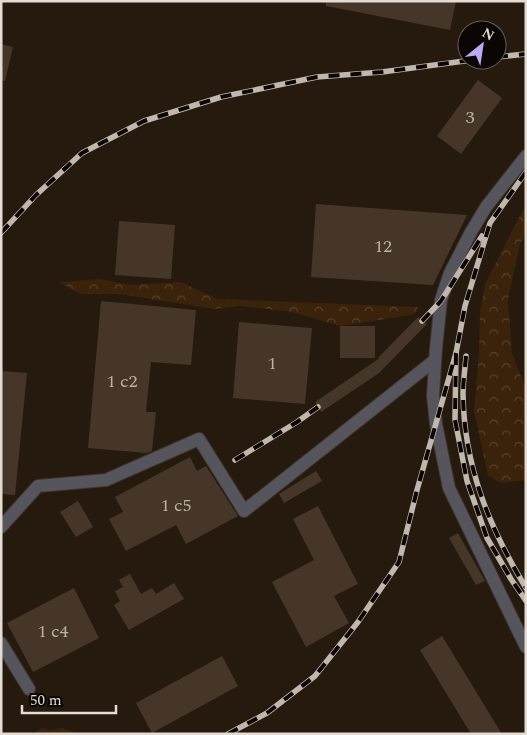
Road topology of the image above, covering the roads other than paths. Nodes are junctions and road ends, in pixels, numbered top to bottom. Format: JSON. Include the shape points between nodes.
{"nodes":[{"id":1,"x":526,"y":156,"type":"edge"},
{"id":2,"x":435,"y":360,"type":"junction"},
{"id":3,"x":1,"y":526,"type":"edge"},
{"id":4,"x":1,"y":642,"type":"edge"},
{"id":5,"x":526,"y":646,"type":"edge"},
{"id":6,"x":29,"y":689,"type":"dead end"}],
"edges":[{"from":1,"to":2,"type":"street","via":[[486,207],[450,273],[441,300]]},
{"from":2,"to":3,"type":"street","via":[[244,511],[199,439],[106,480],[38,486]]},
{"from":2,"to":5,"type":"street","via":[[434,405],[449,488]]},
{"from":4,"to":6,"type":"street"}]}
